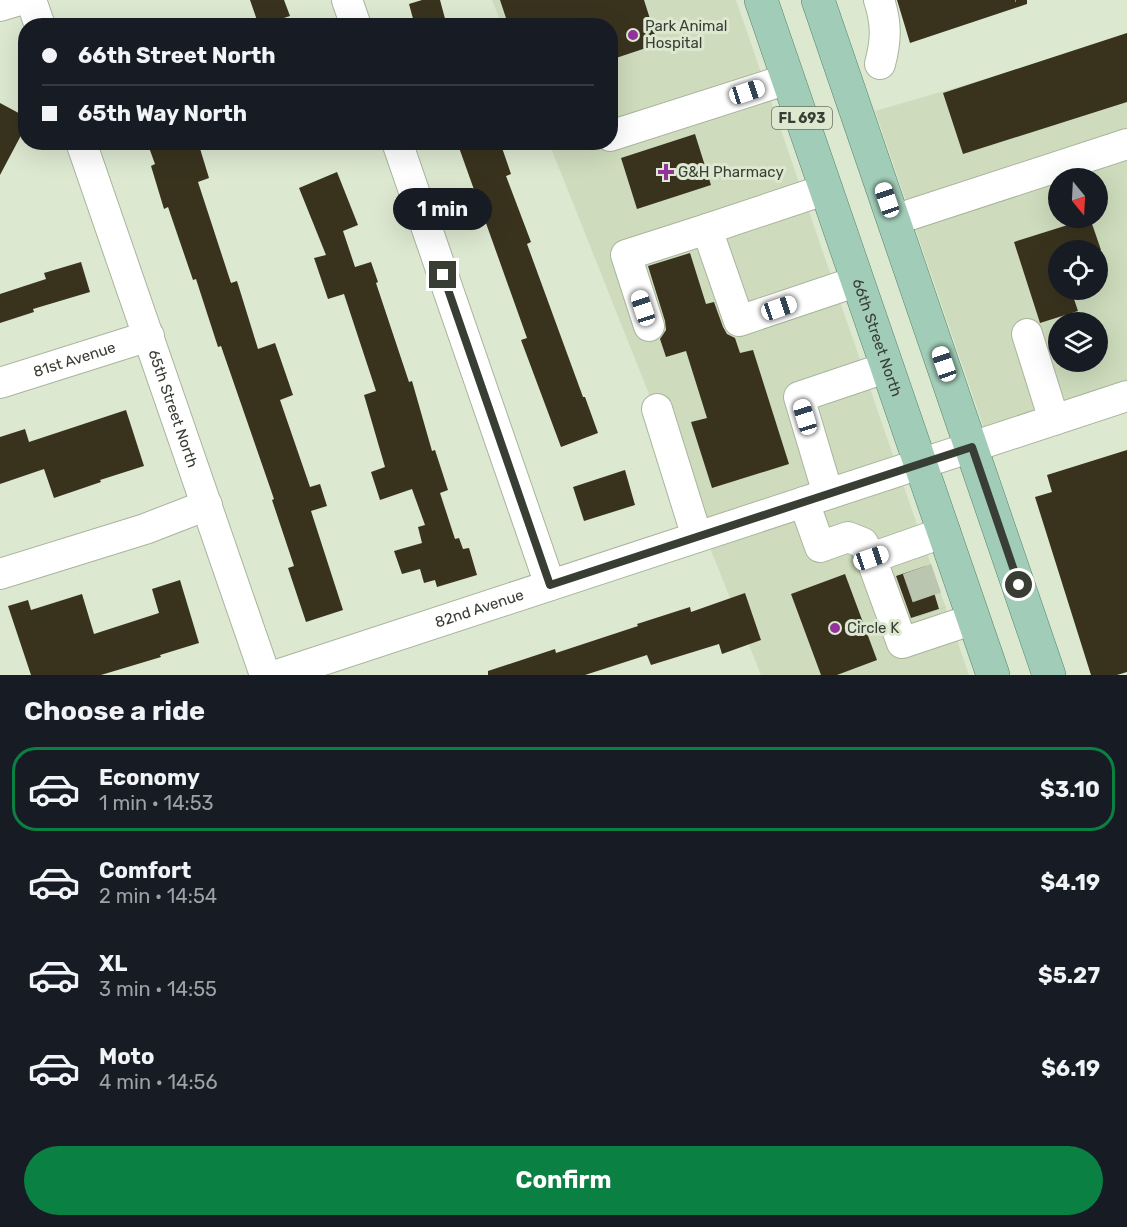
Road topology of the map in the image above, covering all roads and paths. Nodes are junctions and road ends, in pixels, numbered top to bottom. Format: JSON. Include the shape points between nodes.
{"nodes":[{"id":1,"x":20,"y":0,"type":"edge"},
{"id":2,"x":31,"y":0,"type":"edge"},
{"id":3,"x":347,"y":0,"type":"edge"},
{"id":4,"x":761,"y":0,"type":"edge"},
{"id":5,"x":818,"y":0,"type":"edge"},
{"id":6,"x":879,"y":0,"type":"edge"},
{"id":7,"x":0,"y":6,"type":"edge"},
{"id":8,"x":37,"y":18,"type":"edge"},
{"id":9,"x":353,"y":18,"type":"edge"},
{"id":10,"x":880,"y":64,"type":"dead end"},
{"id":11,"x":788,"y":79,"type":"junction"},
{"id":12,"x":618,"y":133,"type":"edge"},
{"id":13,"x":1127,"y":144,"type":"edge"},
{"id":14,"x":84,"y":150,"type":"edge"},
{"id":15,"x":400,"y":150,"type":"edge"},
{"id":16,"x":826,"y":189,"type":"junction"},
{"id":17,"x":894,"y":220,"type":"junction"},
{"id":18,"x":707,"y":230,"type":"junction"},
{"id":19,"x":858,"y":281,"type":"junction"},
{"id":20,"x":649,"y":326,"type":"dead end"},
{"id":21,"x":1027,"y":334,"type":"dead end"},
{"id":22,"x":149,"y":336,"type":"junction"},
{"id":23,"x":888,"y":367,"type":"junction"},
{"id":24,"x":0,"y":383,"type":"edge"},
{"id":25,"x":1127,"y":396,"type":"edge"},
{"id":26,"x":657,"y":409,"type":"dead end"},
{"id":27,"x":1054,"y":420,"type":"junction"},
{"id":28,"x":972,"y":447,"type":"junction"},
{"id":29,"x":921,"y":464,"type":"junction"},
{"id":30,"x":816,"y":498,"type":"junction"},
{"id":31,"x":207,"y":504,"type":"junction"},
{"id":32,"x":945,"y":532,"type":"junction"},
{"id":33,"x":698,"y":537,"type":"junction"},
{"id":34,"x":871,"y":558,"type":"junction"},
{"id":35,"x":0,"y":574,"type":"edge"},
{"id":36,"x":550,"y":585,"type":"junction"},
{"id":37,"x":974,"y":619,"type":"junction"},
{"id":38,"x":265,"y":675,"type":"edge"},
{"id":39,"x":277,"y":675,"type":"edge"},
{"id":40,"x":993,"y":675,"type":"edge"},
{"id":41,"x":1049,"y":675,"type":"edge"}],
"edges":[{"from":1,"to":7,"type":"street"},
{"from":2,"to":8,"type":"street"},
{"from":3,"to":9,"type":"street"},
{"from":4,"to":11,"type":"main road","name":"66th Street North","number":"FL 693"},
{"from":5,"to":17,"type":"main road","number":"FL 693"},
{"from":6,"to":10,"type":"street","via":[[885,31]]},
{"from":11,"to":12,"type":"street"},
{"from":11,"to":16,"type":"main road","name":"66th Street North","number":"FL 693"},
{"from":13,"to":17,"type":"street"},
{"from":14,"to":22,"type":"street","name":"65th Street North"},
{"from":15,"to":36,"type":"street"},
{"from":16,"to":18,"type":"street"},
{"from":16,"to":19,"type":"main road","name":"66th Street North","number":"FL 693"},
{"from":17,"to":28,"type":"main road","number":"FL 693"},
{"from":18,"to":19,"type":"street","via":[[739,321]]},
{"from":18,"to":20,"type":"street","via":[[626,255]]},
{"from":19,"to":23,"type":"main road","name":"66th Street North","number":"FL 693"},
{"from":21,"to":27,"type":"street"},
{"from":22,"to":24,"type":"street","name":"81st Avenue"},
{"from":22,"to":31,"type":"street","name":"65th Street North"},
{"from":23,"to":29,"type":"main road","name":"66th Street North","number":"FL 693"},
{"from":23,"to":30,"type":"street","via":[[799,397]]},
{"from":25,"to":27,"type":"street","name":"82nd Avenue"},
{"from":26,"to":33,"type":"street"},
{"from":27,"to":28,"type":"street","name":"82nd Avenue"},
{"from":28,"to":29,"type":"street","name":"82nd Avenue"},
{"from":28,"to":41,"type":"main road","number":"FL 693"},
{"from":29,"to":30,"type":"street","name":"82nd Avenue"},
{"from":29,"to":32,"type":"main road","name":"66th Street North","number":"FL 693"},
{"from":30,"to":33,"type":"street","name":"82nd Avenue"},
{"from":30,"to":34,"type":"street","via":[[820,547],[848,537],[863,543]]},
{"from":31,"to":35,"type":"street","via":[[146,529]]},
{"from":31,"to":38,"type":"street","name":"65th Street North"},
{"from":32,"to":34,"type":"street","via":[[913,557]]},
{"from":32,"to":37,"type":"main road","name":"66th Street North","number":"FL 693"},
{"from":33,"to":36,"type":"street","name":"82nd Avenue"},
{"from":34,"to":37,"type":"street","via":[[902,643],[935,621]]},
{"from":36,"to":39,"type":"street","name":"82nd Avenue"},
{"from":37,"to":40,"type":"main road","name":"66th Street North","number":"FL 693"}]}
